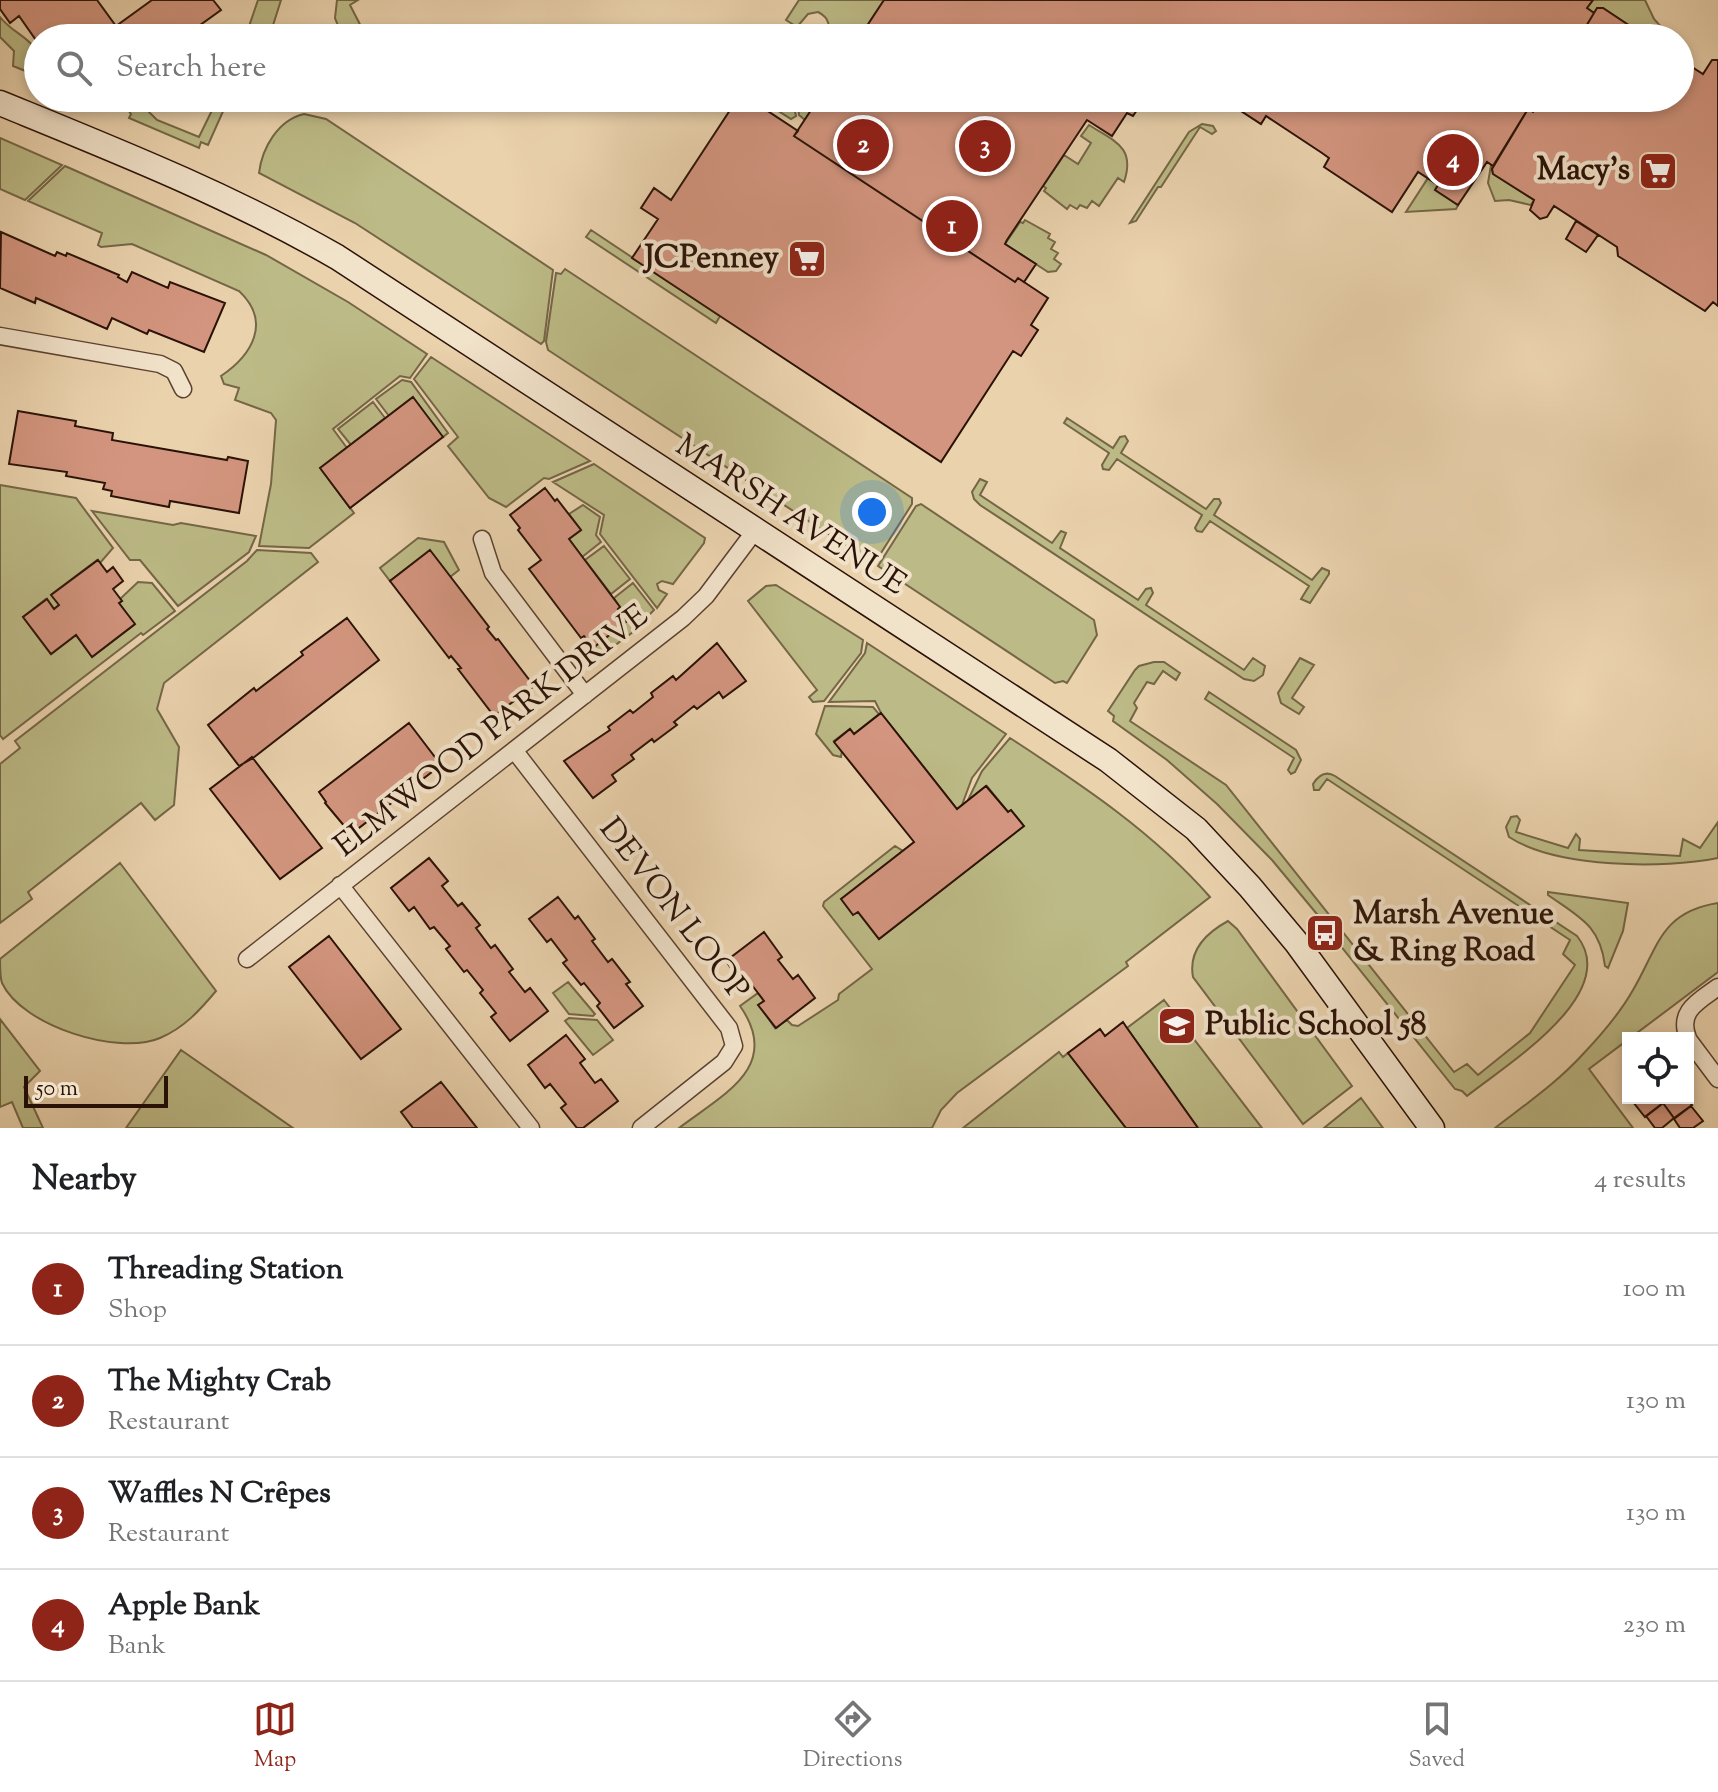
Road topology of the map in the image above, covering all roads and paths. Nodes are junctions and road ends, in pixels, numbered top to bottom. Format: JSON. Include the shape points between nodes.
{"nodes":[{"id":1,"x":0,"y":103,"type":"edge"},
{"id":2,"x":0,"y":336,"type":"edge"},
{"id":3,"x":183,"y":389,"type":"dead end"},
{"id":4,"x":754,"y":532,"type":"junction"},
{"id":5,"x":482,"y":539,"type":"dead end"},
{"id":6,"x":585,"y":695,"type":"junction"},
{"id":7,"x":514,"y":750,"type":"junction"},
{"id":8,"x":340,"y":885,"type":"junction"},
{"id":9,"x":247,"y":959,"type":"dead end"},
{"id":10,"x":1718,"y":987,"type":"edge"},
{"id":11,"x":1686,"y":1032,"type":"edge"},
{"id":12,"x":1694,"y":1046,"type":"edge"},
{"id":13,"x":1718,"y":1079,"type":"edge"},
{"id":14,"x":531,"y":1128,"type":"edge"},
{"id":15,"x":641,"y":1128,"type":"edge"},
{"id":16,"x":1432,"y":1128,"type":"edge"}],
"edges":[{"from":1,"to":4,"type":"street","name":"MARSH AVENUE","via":[[272,220],[337,257]]},
{"from":2,"to":3,"type":"street","via":[[160,364],[174,371]]},
{"from":4,"to":6,"type":"street","name":"ELMWOOD PARK DRIVE","via":[[706,596]]},
{"from":4,"to":16,"type":"street","name":"MARSH AVENUE","via":[[1108,760],[1196,829],[1296,942]]},
{"from":5,"to":6,"type":"street","via":[[493,573]]},
{"from":6,"to":7,"type":"street","name":"ELMWOOD PARK DRIVE"},
{"from":7,"to":8,"type":"street","name":"ELMWOOD PARK DRIVE"},
{"from":7,"to":15,"type":"street","name":"DEVON LOOP","via":[[733,1037],[724,1062]]},
{"from":8,"to":9,"type":"street","name":"ELMWOOD PARK DRIVE"},
{"from":8,"to":14,"type":"street"},
{"from":10,"to":11,"type":"street","via":[[1688,1010]]},
{"from":12,"to":13,"type":"street"}]}
